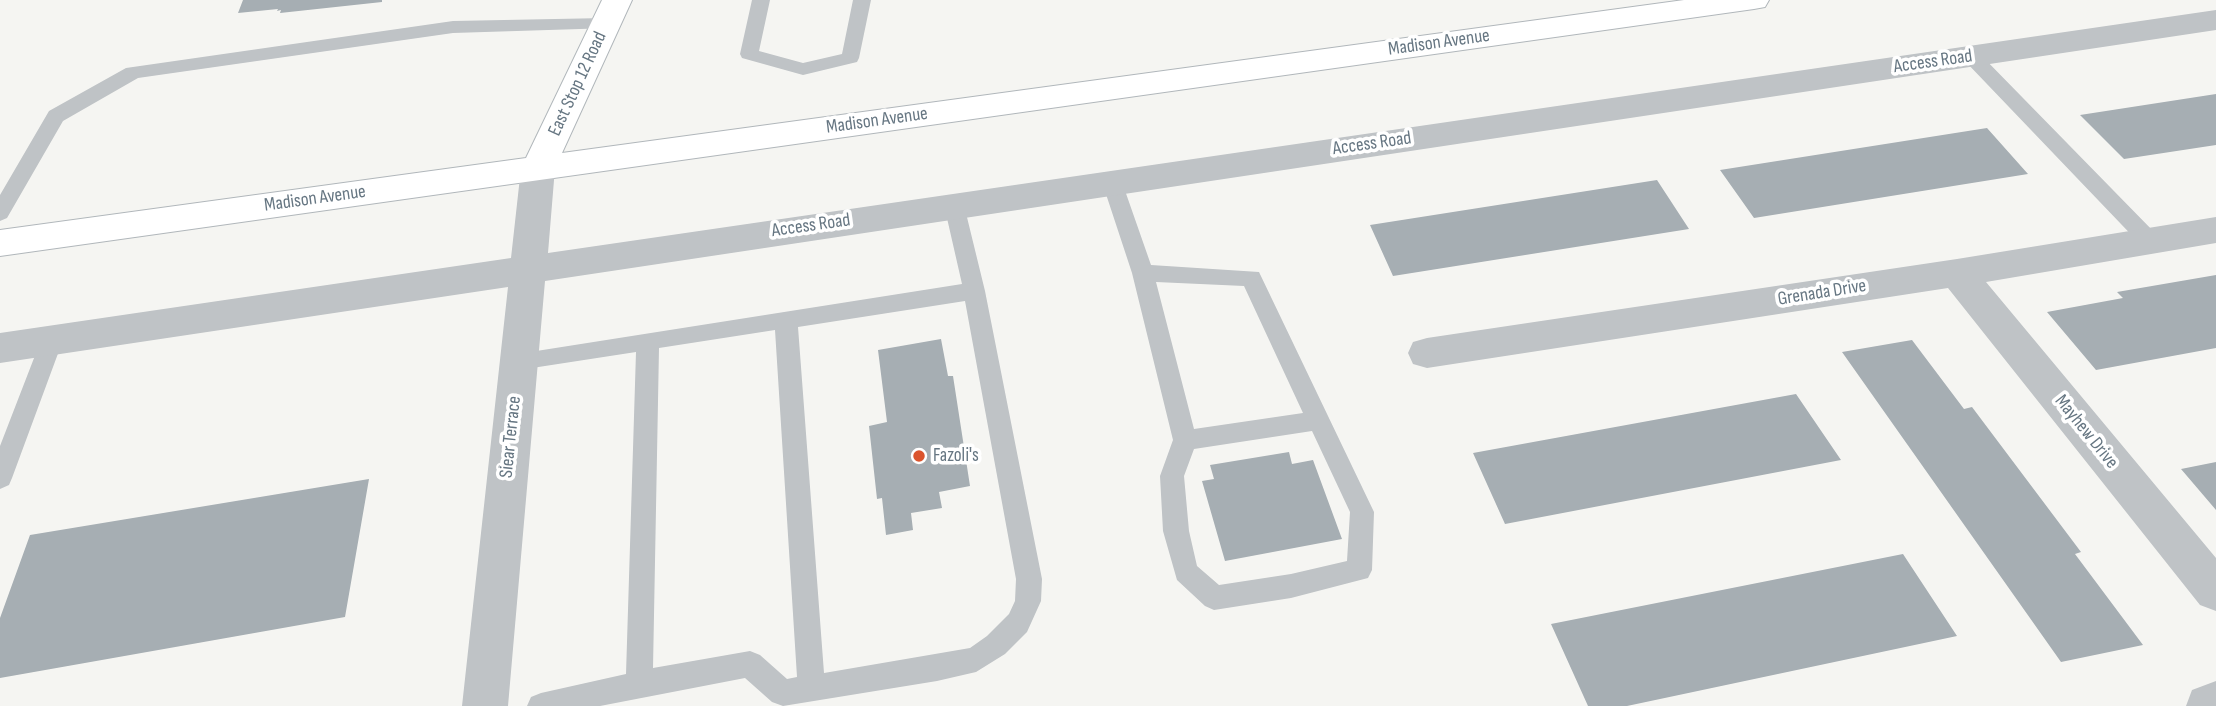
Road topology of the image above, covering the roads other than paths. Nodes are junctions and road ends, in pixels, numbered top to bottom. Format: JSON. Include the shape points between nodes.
{"nodes":[{"id":1,"x":761,"y":0,"type":"edge"},
{"id":2,"x":862,"y":0,"type":"edge"},
{"id":3,"x":1754,"y":0,"type":"edge"},
{"id":4,"x":611,"y":12,"type":"edge"},
{"id":5,"x":2216,"y":20,"type":"edge"},
{"id":6,"x":1971,"y":56,"type":"junction"},
{"id":7,"x":538,"y":168,"type":"junction"},
{"id":8,"x":1112,"y":182,"type":"junction"},
{"id":9,"x":954,"y":205,"type":"junction"},
{"id":10,"x":0,"y":213,"type":"edge"},
{"id":11,"x":2216,"y":230,"type":"edge"},
{"id":12,"x":2150,"y":241,"type":"junction"},
{"id":13,"x":0,"y":243,"type":"edge"},
{"id":14,"x":529,"y":268,"type":"junction"},
{"id":15,"x":1143,"y":273,"type":"junction"},
{"id":16,"x":1957,"y":273,"type":"junction"},
{"id":17,"x":974,"y":291,"type":"junction"},
{"id":18,"x":786,"y":320,"type":"junction"},
{"id":19,"x":52,"y":340,"type":"junction"},
{"id":20,"x":648,"y":341,"type":"junction"},
{"id":21,"x":0,"y":348,"type":"edge"},
{"id":22,"x":1427,"y":353,"type":"dead end"},
{"id":23,"x":519,"y":361,"type":"junction"},
{"id":24,"x":1320,"y":420,"type":"junction"},
{"id":25,"x":1185,"y":440,"type":"junction"},
{"id":26,"x":0,"y":478,"type":"edge"},
{"id":27,"x":2216,"y":591,"type":"edge"},
{"id":28,"x":639,"y":684,"type":"junction"},
{"id":29,"x":811,"y":688,"type":"junction"},
{"id":30,"x":2216,"y":704,"type":"edge"},
{"id":31,"x":485,"y":706,"type":"edge"},
{"id":32,"x":541,"y":706,"type":"edge"},
{"id":33,"x":2209,"y":706,"type":"edge"}],
"edges":[{"from":1,"to":2,"type":"lane","via":[[750,54],[803,69],[850,58]]},
{"from":3,"to":7,"type":"main road","name":"Madison Avenue"},
{"from":4,"to":7,"type":"main road","name":"East Stop 12 Road"},
{"from":4,"to":10,"type":"lane","via":[[453,27],[133,72],[56,116]]},
{"from":5,"to":6,"type":"street","name":"Access Road"},
{"from":6,"to":8,"type":"street","name":"Access Road"},
{"from":6,"to":12,"type":"lane"},
{"from":7,"to":13,"type":"main road","name":"Madison Avenue"},
{"from":7,"to":14,"type":"street","name":"Siear Terrace"},
{"from":8,"to":9,"type":"street","name":"Access Road"},
{"from":8,"to":15,"type":"lane"},
{"from":9,"to":14,"type":"street","name":"Access Road"},
{"from":9,"to":17,"type":"lane"},
{"from":11,"to":12,"type":"street","name":"Grenada Drive"},
{"from":12,"to":16,"type":"street","name":"Grenada Drive"},
{"from":14,"to":19,"type":"street","name":"Access Road"},
{"from":14,"to":23,"type":"street","name":"Siear Terrace"},
{"from":15,"to":24,"type":"lane","via":[[1251,278]]},
{"from":15,"to":25,"type":"lane"},
{"from":16,"to":22,"type":"street","name":"Grenada Drive"},
{"from":16,"to":27,"type":"street","name":"Mayhew Drive"},
{"from":17,"to":18,"type":"lane"},
{"from":17,"to":29,"type":"lane","via":[[1029,579],[1028,601],[1018,623],[976,659]]},
{"from":18,"to":20,"type":"lane"},
{"from":18,"to":29,"type":"lane"},
{"from":19,"to":21,"type":"street","name":"Access Road"},
{"from":19,"to":26,"type":"lane"},
{"from":20,"to":23,"type":"lane"},
{"from":20,"to":28,"type":"lane"},
{"from":23,"to":31,"type":"street","name":"Siear Terrace"},
{"from":24,"to":25,"type":"lane"},
{"from":24,"to":25,"type":"lane","via":[[1362,512],[1359,570],[1214,598],[1186,572],[1176,531],[1172,476]]},
{"from":28,"to":29,"type":"lane","via":[[750,664],[782,693]]},
{"from":28,"to":32,"type":"lane"},
{"from":30,"to":33,"type":"street"}]}
